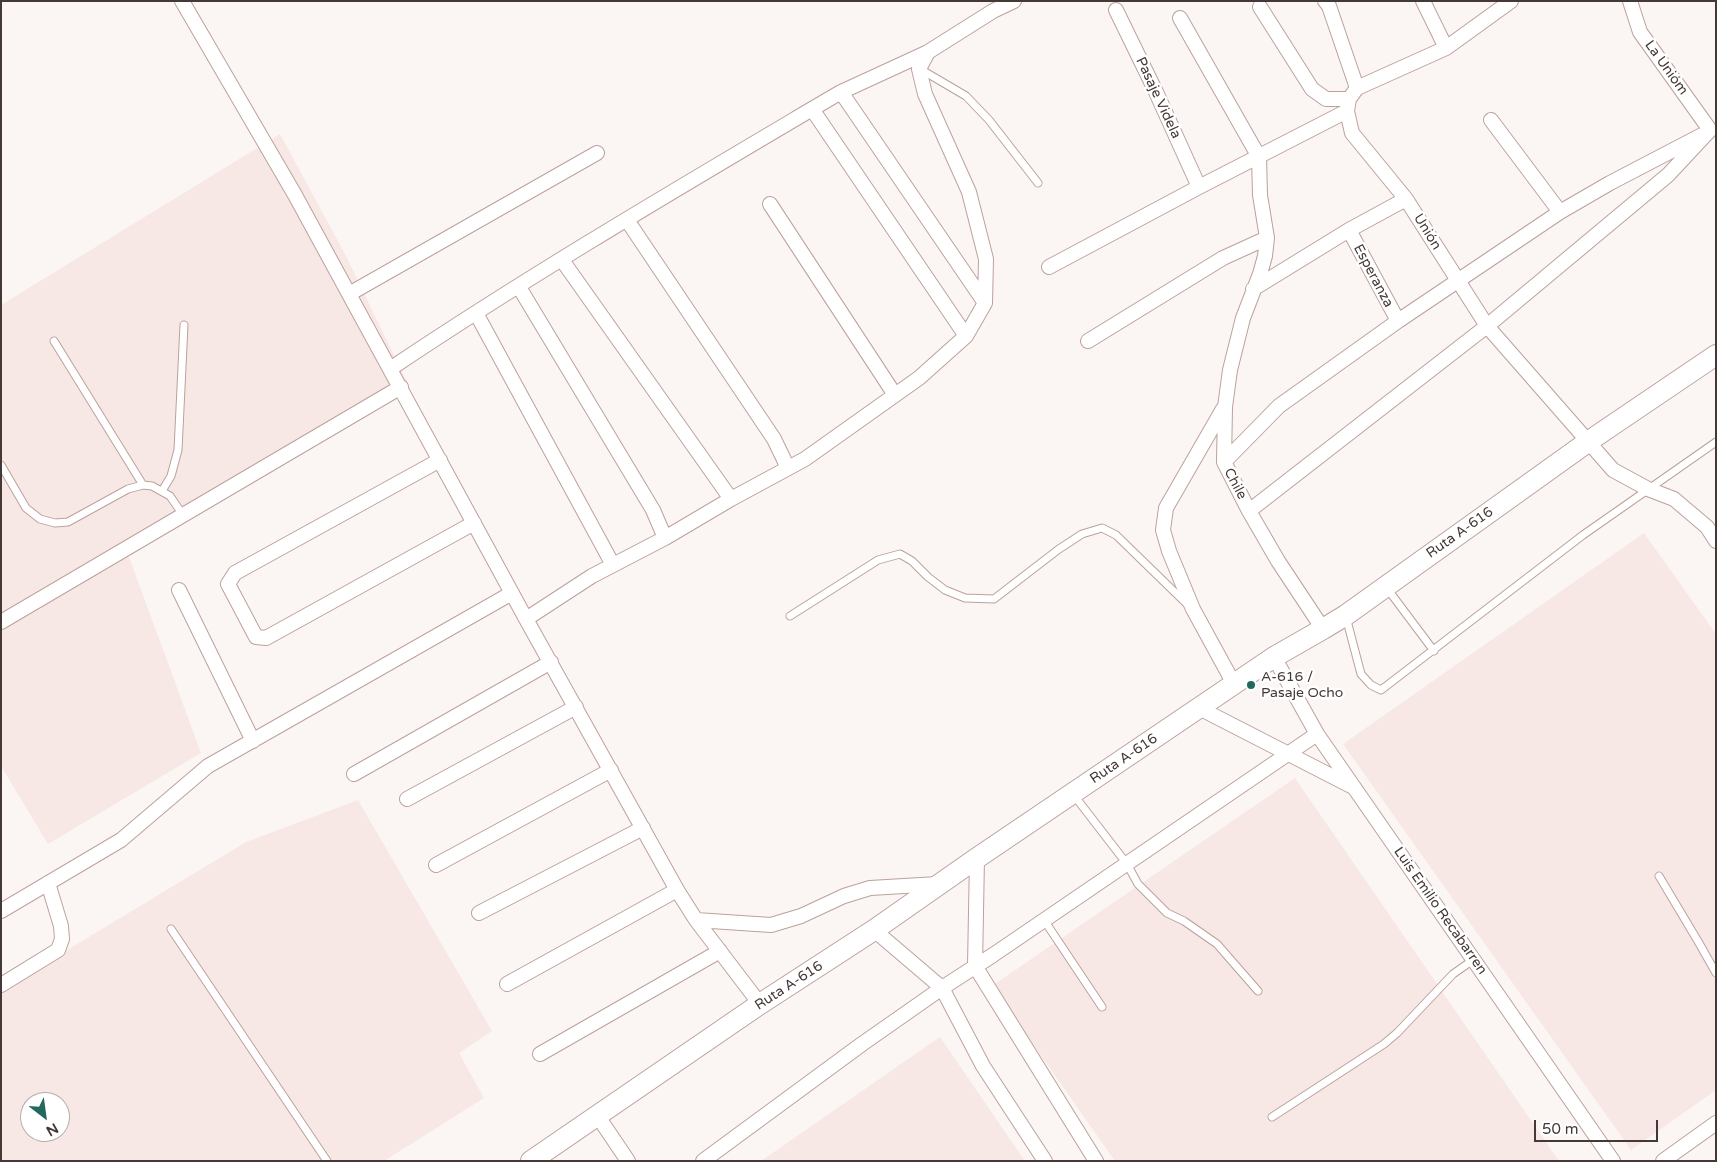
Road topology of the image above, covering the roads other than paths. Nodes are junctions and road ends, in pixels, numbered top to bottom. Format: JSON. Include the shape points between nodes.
{"nodes":[{"id":1,"x":182,"y":1,"type":"edge"},
{"id":2,"x":1014,"y":1,"type":"edge"},
{"id":3,"x":1325,"y":1,"type":"edge"},
{"id":4,"x":1423,"y":1,"type":"edge"},
{"id":5,"x":1511,"y":1,"type":"edge"},
{"id":6,"x":1630,"y":1,"type":"edge"},
{"id":7,"x":990,"y":6,"type":"edge"},
{"id":8,"x":1260,"y":7,"type":"dead end"},
{"id":9,"x":1116,"y":10,"type":"dead end"},
{"id":10,"x":1180,"y":18,"type":"dead end"},
{"id":11,"x":1446,"y":48,"type":"junction"},
{"id":12,"x":928,"y":52,"type":"junction"},
{"id":13,"x":919,"y":69,"type":"junction"},
{"id":14,"x":841,"y":92,"type":"junction"},
{"id":15,"x":1351,"y":99,"type":"junction"},
{"id":16,"x":812,"y":109,"type":"junction"},
{"id":17,"x":1491,"y":120,"type":"dead end"},
{"id":18,"x":1713,"y":129,"type":"edge"},
{"id":19,"x":597,"y":153,"type":"dead end"},
{"id":20,"x":1260,"y":157,"type":"junction"},
{"id":21,"x":1038,"y":184,"type":"dead end"},
{"id":22,"x":1199,"y":187,"type":"junction"},
{"id":23,"x":1406,"y":199,"type":"junction"},
{"id":24,"x":770,"y":204,"type":"dead end"},
{"id":25,"x":1560,"y":212,"type":"junction"},
{"id":26,"x":627,"y":220,"type":"junction"},
{"id":27,"x":1349,"y":230,"type":"junction"},
{"id":28,"x":1267,"y":238,"type":"junction"},
{"id":29,"x":562,"y":260,"type":"junction"},
{"id":30,"x":1049,"y":267,"type":"dead end"},
{"id":31,"x":1458,"y":281,"type":"junction"},
{"id":32,"x":520,"y":286,"type":"junction"},
{"id":33,"x":1253,"y":290,"type":"junction"},
{"id":34,"x":349,"y":294,"type":"junction"},
{"id":35,"x":985,"y":304,"type":"junction"},
{"id":36,"x":476,"y":313,"type":"junction"},
{"id":37,"x":1398,"y":321,"type":"junction"},
{"id":38,"x":184,"y":325,"type":"dead end"},
{"id":39,"x":1487,"y":326,"type":"junction"},
{"id":40,"x":966,"y":336,"type":"junction"},
{"id":41,"x":54,"y":341,"type":"dead end"},
{"id":42,"x":1088,"y":341,"type":"dead end"},
{"id":43,"x":1716,"y":355,"type":"edge"},
{"id":44,"x":390,"y":369,"type":"junction"},
{"id":45,"x":400,"y":387,"type":"junction"},
{"id":46,"x":895,"y":395,"type":"junction"},
{"id":47,"x":1225,"y":407,"type":"junction"},
{"id":48,"x":1589,"y":441,"type":"junction"},
{"id":49,"x":1716,"y":442,"type":"edge"},
{"id":50,"x":440,"y":460,"type":"junction"},
{"id":51,"x":1224,"y":462,"type":"junction"},
{"id":52,"x":1,"y":465,"type":"edge"},
{"id":53,"x":788,"y":468,"type":"junction"},
{"id":54,"x":143,"y":485,"type":"junction"},
{"id":55,"x":1648,"y":489,"type":"junction"},
{"id":56,"x":162,"y":491,"type":"junction"},
{"id":57,"x":731,"y":499,"type":"junction"},
{"id":58,"x":1249,"y":511,"type":"junction"},
{"id":59,"x":182,"y":516,"type":"junction"},
{"id":60,"x":474,"y":523,"type":"junction"},
{"id":61,"x":665,"y":538,"type":"junction"},
{"id":62,"x":1716,"y":541,"type":"edge"},
{"id":63,"x":613,"y":565,"type":"junction"},
{"id":64,"x":1385,"y":586,"type":"junction"},
{"id":65,"x":178,"y":590,"type":"dead end"},
{"id":66,"x":512,"y":594,"type":"junction"},
{"id":67,"x":1193,"y":609,"type":"junction"},
{"id":68,"x":1346,"y":615,"type":"junction"},
{"id":69,"x":790,"y":616,"type":"dead end"},
{"id":70,"x":526,"y":619,"type":"junction"},
{"id":71,"x":1,"y":622,"type":"edge"},
{"id":72,"x":1323,"y":630,"type":"junction"},
{"id":73,"x":1434,"y":651,"type":"junction"},
{"id":74,"x":1274,"y":657,"type":"junction"},
{"id":75,"x":551,"y":662,"type":"junction"},
{"id":76,"x":1234,"y":684,"type":"junction"},
{"id":77,"x":576,"y":707,"type":"junction"},
{"id":78,"x":1199,"y":708,"type":"junction"},
{"id":79,"x":1317,"y":734,"type":"junction"},
{"id":80,"x":253,"y":741,"type":"junction"},
{"id":81,"x":1289,"y":754,"type":"junction"},
{"id":82,"x":610,"y":770,"type":"junction"},
{"id":83,"x":354,"y":774,"type":"dead end"},
{"id":84,"x":1354,"y":787,"type":"junction"},
{"id":85,"x":1073,"y":793,"type":"junction"},
{"id":86,"x":407,"y":799,"type":"dead end"},
{"id":87,"x":643,"y":828,"type":"junction"},
{"id":88,"x":977,"y":858,"type":"junction"},
{"id":89,"x":1127,"y":864,"type":"junction"},
{"id":90,"x":436,"y":865,"type":"dead end"},
{"id":91,"x":1659,"y":876,"type":"dead end"},
{"id":92,"x":48,"y":883,"type":"junction"},
{"id":93,"x":939,"y":884,"type":"junction"},
{"id":94,"x":677,"y":890,"type":"junction"},
{"id":95,"x":1,"y":911,"type":"edge"},
{"id":96,"x":479,"y":913,"type":"dead end"},
{"id":97,"x":1043,"y":919,"type":"junction"},
{"id":98,"x":696,"y":920,"type":"junction"},
{"id":99,"x":171,"y":929,"type":"dead end"},
{"id":100,"x":874,"y":930,"type":"junction"},
{"id":101,"x":720,"y":951,"type":"junction"},
{"id":102,"x":1473,"y":960,"type":"junction"},
{"id":103,"x":975,"y":966,"type":"junction"},
{"id":104,"x":1716,"y":973,"type":"edge"},
{"id":105,"x":507,"y":984,"type":"dead end"},
{"id":106,"x":1,"y":985,"type":"edge"},
{"id":107,"x":942,"y":988,"type":"junction"},
{"id":108,"x":1258,"y":991,"type":"dead end"},
{"id":109,"x":760,"y":1004,"type":"junction"},
{"id":110,"x":1102,"y":1007,"type":"dead end"},
{"id":111,"x":540,"y":1054,"type":"dead end"},
{"id":112,"x":598,"y":1115,"type":"junction"},
{"id":113,"x":1272,"y":1117,"type":"dead end"},
{"id":114,"x":1716,"y":1123,"type":"edge"},
{"id":115,"x":327,"y":1161,"type":"edge"},
{"id":116,"x":531,"y":1161,"type":"edge"},
{"id":117,"x":628,"y":1161,"type":"edge"},
{"id":118,"x":703,"y":1161,"type":"edge"},
{"id":119,"x":1045,"y":1161,"type":"edge"},
{"id":120,"x":1096,"y":1161,"type":"edge"},
{"id":121,"x":1613,"y":1161,"type":"edge"},
{"id":122,"x":1663,"y":1161,"type":"edge"}],
"edges":[{"from":1,"to":34,"type":"street"},
{"from":2,"to":7,"type":"street"},
{"from":3,"to":15,"type":"street","name":"Unión","via":[[1329,6]]},
{"from":4,"to":11,"type":"street"},
{"from":5,"to":11,"type":"street"},
{"from":6,"to":18,"type":"street","name":"La Unióm","via":[[1640,32]]},
{"from":7,"to":12,"type":"street"},
{"from":8,"to":15,"type":"street","via":[[1312,89],[1326,99]]},
{"from":9,"to":22,"type":"street","name":"Pasaje Videla"},
{"from":10,"to":20,"type":"street"},
{"from":11,"to":15,"type":"street"},
{"from":12,"to":13,"type":"street"},
{"from":12,"to":14,"type":"street"},
{"from":13,"to":21,"type":"lane","via":[[966,96],[989,120]]},
{"from":13,"to":35,"type":"street","via":[[925,94],[969,192],[986,259]]},
{"from":14,"to":16,"type":"street"},
{"from":14,"to":35,"type":"street"},
{"from":15,"to":20,"type":"street"},
{"from":15,"to":23,"type":"street","name":"Unión","via":[[1352,133]]},
{"from":16,"to":26,"type":"street"},
{"from":16,"to":40,"type":"street"},
{"from":17,"to":25,"type":"street"},
{"from":18,"to":25,"type":"street"},
{"from":18,"to":39,"type":"street","via":[[1668,175]]},
{"from":19,"to":34,"type":"street"},
{"from":20,"to":22,"type":"street"},
{"from":20,"to":28,"type":"street","name":"Chile","via":[[1260,195]]},
{"from":22,"to":30,"type":"street"},
{"from":23,"to":27,"type":"street"},
{"from":23,"to":31,"type":"street","name":"Unión"},
{"from":24,"to":46,"type":"street"},
{"from":25,"to":31,"type":"street"},
{"from":26,"to":29,"type":"street"},
{"from":26,"to":53,"type":"street","via":[[774,439]]},
{"from":27,"to":33,"type":"street"},
{"from":27,"to":37,"type":"street","name":"Esperanza"},
{"from":28,"to":33,"type":"street","name":"Chile","via":[[1265,256]]},
{"from":28,"to":42,"type":"street","via":[[1224,258]]},
{"from":29,"to":32,"type":"street"},
{"from":29,"to":57,"type":"street"},
{"from":31,"to":37,"type":"street"},
{"from":31,"to":39,"type":"street","name":"Unión"},
{"from":32,"to":36,"type":"street"},
{"from":32,"to":61,"type":"street","via":[[652,510]]},
{"from":33,"to":47,"type":"street","name":"Chile","via":[[1230,370]]},
{"from":34,"to":44,"type":"street"},
{"from":35,"to":40,"type":"street"},
{"from":36,"to":44,"type":"street"},
{"from":36,"to":63,"type":"street"},
{"from":37,"to":51,"type":"street","via":[[1279,406]]},
{"from":38,"to":56,"type":"lane","via":[[178,450],[171,476]]},
{"from":39,"to":48,"type":"street","name":"Unión"},
{"from":39,"to":58,"type":"street"},
{"from":40,"to":46,"type":"street"},
{"from":41,"to":54,"type":"lane"},
{"from":43,"to":48,"type":"main road","name":"Ruta A-616"},
{"from":44,"to":45,"type":"street"},
{"from":45,"to":50,"type":"street"},
{"from":45,"to":59,"type":"street"},
{"from":46,"to":53,"type":"street"},
{"from":47,"to":51,"type":"street","name":"Chile"},
{"from":47,"to":67,"type":"street","via":[[1166,508],[1163,530]]},
{"from":48,"to":55,"type":"street","name":"Unión","via":[[1614,470]]},
{"from":48,"to":64,"type":"main road","name":"Ruta A-616"},
{"from":49,"to":55,"type":"lane"},
{"from":50,"to":60,"type":"street"},
{"from":50,"to":60,"type":"street","via":[[235,573],[228,584],[256,636],[266,638]]},
{"from":51,"to":58,"type":"street","name":"Chile"},
{"from":52,"to":54,"type":"lane","via":[[26,508],[40,519],[55,523],[68,522],[128,489]]},
{"from":53,"to":57,"type":"street"},
{"from":54,"to":56,"type":"lane"},
{"from":55,"to":62,"type":"street","name":"Unión","via":[[1674,499]]},
{"from":55,"to":73,"type":"lane","via":[[1582,535]]},
{"from":56,"to":59,"type":"lane","via":[[170,496]]},
{"from":57,"to":61,"type":"street"},
{"from":58,"to":72,"type":"street","name":"Chile"},
{"from":59,"to":71,"type":"street"},
{"from":60,"to":66,"type":"street"},
{"from":61,"to":63,"type":"street"},
{"from":63,"to":70,"type":"street"},
{"from":64,"to":68,"type":"main road","name":"Ruta A-616"},
{"from":64,"to":73,"type":"lane"},
{"from":65,"to":80,"type":"street"},
{"from":66,"to":70,"type":"street"},
{"from":66,"to":80,"type":"street"},
{"from":67,"to":69,"type":"lane","via":[[1116,535],[1102,528],[1082,534],[1059,549],[994,599],[965,598],[945,590],[900,554],[878,560]]},
{"from":67,"to":76,"type":"street"},
{"from":68,"to":72,"type":"main road","name":"Ruta A-616"},
{"from":68,"to":73,"type":"lane","via":[[1361,674],[1371,685],[1382,690]]},
{"from":70,"to":75,"type":"street"},
{"from":72,"to":74,"type":"main road","name":"Ruta A-616"},
{"from":74,"to":76,"type":"main road","name":"Ruta A-616"},
{"from":74,"to":79,"type":"street","name":"Luis Emilio Recabarren"},
{"from":75,"to":77,"type":"street"},
{"from":75,"to":83,"type":"street"},
{"from":76,"to":78,"type":"main road","name":"Ruta A-616"},
{"from":77,"to":82,"type":"street"},
{"from":77,"to":86,"type":"street"},
{"from":78,"to":81,"type":"street"},
{"from":78,"to":85,"type":"main road","name":"Ruta A-616"},
{"from":79,"to":81,"type":"street"},
{"from":79,"to":84,"type":"street","name":"Luis Emilio Recabarren"},
{"from":80,"to":92,"type":"street","via":[[208,766],[121,840]]},
{"from":81,"to":84,"type":"street"},
{"from":81,"to":89,"type":"street"},
{"from":82,"to":87,"type":"street"},
{"from":82,"to":90,"type":"street"},
{"from":84,"to":102,"type":"street","name":"Luis Emilio Recabarren"},
{"from":85,"to":88,"type":"main road","name":"Ruta A-616"},
{"from":85,"to":89,"type":"lane"},
{"from":87,"to":94,"type":"street"},
{"from":87,"to":96,"type":"street"},
{"from":88,"to":93,"type":"main road","name":"Ruta A-616"},
{"from":88,"to":103,"type":"street"},
{"from":89,"to":97,"type":"street"},
{"from":89,"to":108,"type":"lane","via":[[1138,884],[1167,912],[1217,944]]},
{"from":91,"to":104,"type":"lane"},
{"from":92,"to":95,"type":"street"},
{"from":92,"to":106,"type":"street","via":[[61,926],[62,939],[58,950]]},
{"from":93,"to":98,"type":"street","via":[[870,888],[771,925]]},
{"from":93,"to":100,"type":"main road","name":"Ruta A-616"},
{"from":94,"to":98,"type":"street"},
{"from":94,"to":105,"type":"street"},
{"from":97,"to":103,"type":"street"},
{"from":97,"to":110,"type":"lane"},
{"from":98,"to":101,"type":"street"},
{"from":99,"to":115,"type":"lane"},
{"from":100,"to":107,"type":"street"},
{"from":100,"to":109,"type":"main road","name":"Ruta A-616"},
{"from":101,"to":109,"type":"street"},
{"from":101,"to":111,"type":"street"},
{"from":102,"to":113,"type":"lane","via":[[1453,974],[1384,1044]]},
{"from":102,"to":121,"type":"street","name":"Luis Emilio Recabarren"},
{"from":103,"to":107,"type":"street"},
{"from":103,"to":120,"type":"street"},
{"from":107,"to":118,"type":"street"},
{"from":107,"to":119,"type":"street","via":[[983,1066]]},
{"from":109,"to":112,"type":"main road","name":"Ruta A-616"},
{"from":112,"to":116,"type":"main road","name":"Ruta A-616"},
{"from":112,"to":117,"type":"street"},
{"from":114,"to":122,"type":"street"}]}
